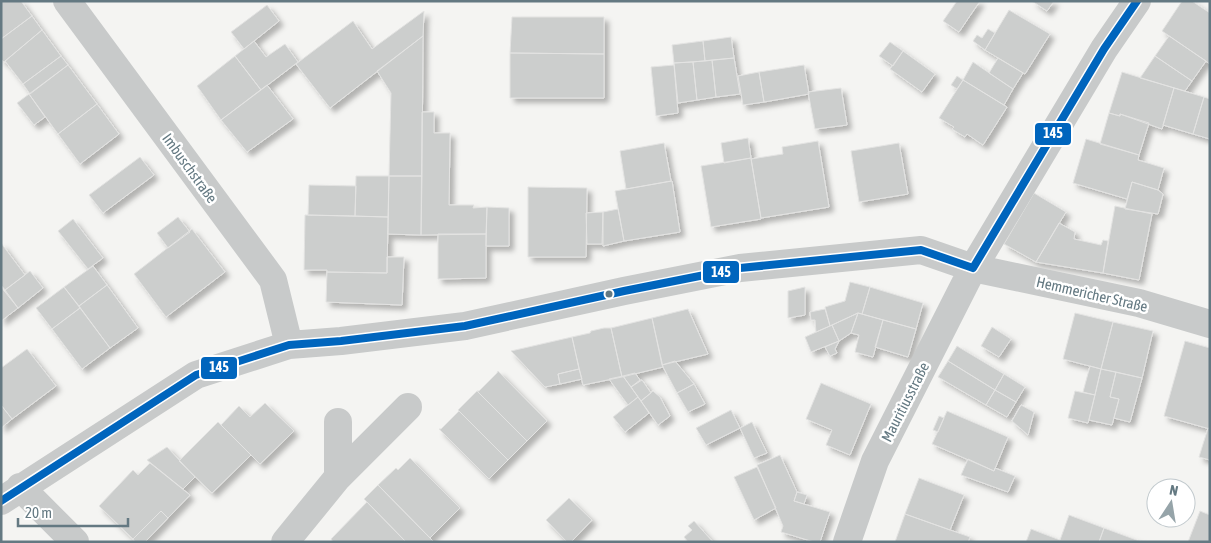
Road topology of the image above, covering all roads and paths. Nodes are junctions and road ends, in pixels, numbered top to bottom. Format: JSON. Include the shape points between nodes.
{"nodes":[{"id":1,"x":67,"y":1,"type":"edge"},
{"id":2,"x":1137,"y":1,"type":"edge"},
{"id":3,"x":973,"y":268,"type":"junction"},
{"id":4,"x":1210,"y":324,"type":"edge"},
{"id":5,"x":289,"y":345,"type":"junction"},
{"id":6,"x":408,"y":407,"type":"dead end"},
{"id":7,"x":338,"y":422,"type":"dead end"},
{"id":8,"x":338,"y":477,"type":"junction"},
{"id":9,"x":11,"y":494,"type":"edge"},
{"id":10,"x":75,"y":542,"type":"edge"},
{"id":11,"x":286,"y":542,"type":"edge"},
{"id":12,"x":847,"y":542,"type":"edge"}],
"edges":[{"from":1,"to":5,"type":"street","name":"Imbuschstraße","via":[[273,280]]},
{"from":2,"to":3,"type":"street","name":"Mauritiusstraße","via":[[1104,48]]},
{"from":3,"to":4,"type":"street","name":"Hemmericher Straße","via":[[1139,303]]},
{"from":3,"to":5,"type":"street","name":"Hemmericher Straße","via":[[921,250],[740,268],[465,326]]},
{"from":3,"to":12,"type":"street","name":"Mauritiusstraße","via":[[875,461]]},
{"from":5,"to":9,"type":"street","name":"Hemmericher Straße","via":[[196,375]]},
{"from":6,"to":8,"type":"street"},
{"from":7,"to":8,"type":"street"},
{"from":8,"to":11,"type":"street"},
{"from":9,"to":10,"type":"street"}]}
